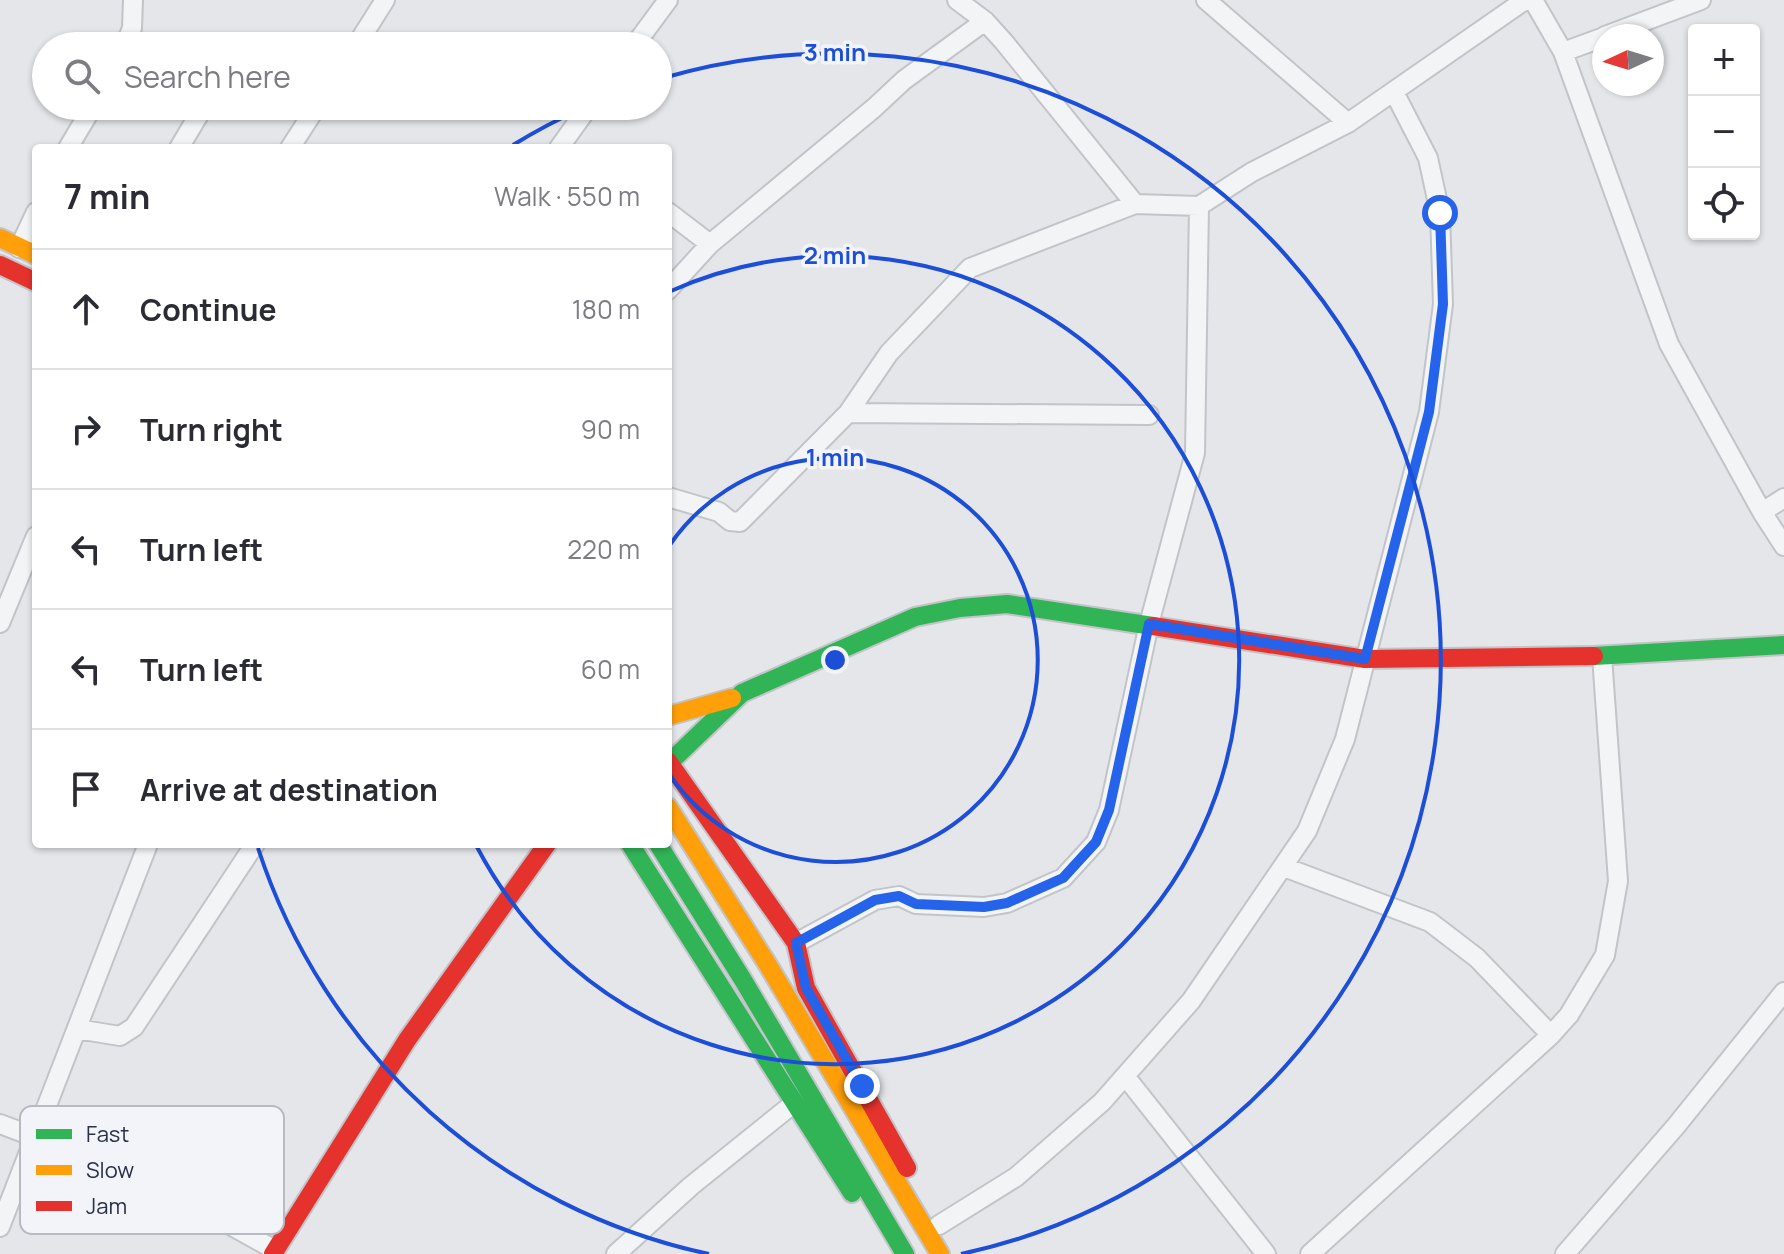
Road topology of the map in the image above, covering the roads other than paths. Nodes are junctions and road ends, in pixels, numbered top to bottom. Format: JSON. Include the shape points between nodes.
{"nodes":[{"id":1,"x":133,"y":0,"type":"edge"},
{"id":2,"x":385,"y":0,"type":"edge"},
{"id":3,"x":668,"y":0,"type":"edge"},
{"id":4,"x":957,"y":0,"type":"edge"},
{"id":5,"x":1206,"y":0,"type":"edge"},
{"id":6,"x":1525,"y":0,"type":"edge"},
{"id":7,"x":1533,"y":0,"type":"edge"},
{"id":8,"x":1701,"y":0,"type":"edge"},
{"id":9,"x":985,"y":21,"type":"junction"},
{"id":10,"x":1637,"y":24,"type":"edge"},
{"id":11,"x":130,"y":32,"type":"edge"},
{"id":12,"x":365,"y":32,"type":"edge"},
{"id":13,"x":644,"y":32,"type":"edge"},
{"id":14,"x":1592,"y":41,"type":"edge"},
{"id":15,"x":1563,"y":52,"type":"junction"},
{"id":16,"x":1394,"y":92,"type":"junction"},
{"id":17,"x":85,"y":120,"type":"edge"},
{"id":18,"x":196,"y":120,"type":"edge"},
{"id":19,"x":308,"y":120,"type":"edge"},
{"id":20,"x":581,"y":120,"type":"edge"},
{"id":21,"x":1348,"y":123,"type":"junction"},
{"id":22,"x":70,"y":144,"type":"edge"},
{"id":23,"x":181,"y":144,"type":"edge"},
{"id":24,"x":293,"y":144,"type":"edge"},
{"id":25,"x":566,"y":144,"type":"edge"},
{"id":26,"x":1135,"y":204,"type":"junction"},
{"id":27,"x":1199,"y":206,"type":"junction"},
{"id":28,"x":672,"y":215,"type":"edge"},
{"id":29,"x":0,"y":238,"type":"edge"},
{"id":30,"x":710,"y":244,"type":"junction"},
{"id":31,"x":28,"y":251,"type":"edge"},
{"id":32,"x":0,"y":265,"type":"edge"},
{"id":33,"x":32,"y":280,"type":"edge"},
{"id":34,"x":672,"y":286,"type":"edge"},
{"id":35,"x":848,"y":413,"type":"junction"},
{"id":36,"x":1149,"y":415,"type":"dead end"},
{"id":37,"x":672,"y":498,"type":"edge"},
{"id":38,"x":1784,"y":498,"type":"edge"},
{"id":39,"x":1762,"y":512,"type":"junction"},
{"id":40,"x":32,"y":546,"type":"edge"},
{"id":41,"x":1784,"y":546,"type":"edge"},
{"id":42,"x":0,"y":623,"type":"edge"},
{"id":43,"x":1149,"y":624,"type":"junction"},
{"id":44,"x":1784,"y":645,"type":"edge"},
{"id":45,"x":1602,"y":656,"type":"junction"},
{"id":46,"x":1365,"y":659,"type":"junction"},
{"id":47,"x":735,"y":697,"type":"junction"},
{"id":48,"x":672,"y":715,"type":"edge"},
{"id":49,"x":672,"y":759,"type":"edge"},
{"id":50,"x":672,"y":769,"type":"edge"},
{"id":51,"x":672,"y":813,"type":"edge"},
{"id":52,"x":146,"y":848,"type":"edge"},
{"id":53,"x":252,"y":848,"type":"edge"},
{"id":54,"x":544,"y":848,"type":"edge"},
{"id":55,"x":633,"y":848,"type":"edge"},
{"id":56,"x":660,"y":848,"type":"edge"},
{"id":57,"x":1284,"y":867,"type":"junction"},
{"id":58,"x":796,"y":943,"type":"junction"},
{"id":59,"x":1784,"y":992,"type":"edge"},
{"id":60,"x":77,"y":1029,"type":"junction"},
{"id":61,"x":1551,"y":1035,"type":"junction"},
{"id":62,"x":1125,"y":1076,"type":"junction"},
{"id":63,"x":793,"y":1104,"type":"junction"},
{"id":64,"x":47,"y":1106,"type":"edge"},
{"id":65,"x":0,"y":1124,"type":"edge"},
{"id":66,"x":20,"y":1132,"type":"edge"},
{"id":67,"x":20,"y":1175,"type":"edge"},
{"id":68,"x":939,"y":1225,"type":"junction"},
{"id":69,"x":0,"y":1227,"type":"edge"},
{"id":70,"x":243,"y":1234,"type":"edge"},
{"id":71,"x":274,"y":1252,"type":"edge"},
{"id":72,"x":616,"y":1254,"type":"edge"},
{"id":73,"x":903,"y":1254,"type":"edge"},
{"id":74,"x":940,"y":1254,"type":"edge"},
{"id":75,"x":1266,"y":1254,"type":"edge"},
{"id":76,"x":1310,"y":1254,"type":"edge"},
{"id":77,"x":1565,"y":1254,"type":"edge"}],
"edges":[{"from":1,"to":11,"type":"street"},
{"from":2,"to":12,"type":"street"},
{"from":3,"to":13,"type":"street"},
{"from":4,"to":9,"type":"street"},
{"from":5,"to":21,"type":"street"},
{"from":6,"to":16,"type":"street"},
{"from":7,"to":15,"type":"street"},
{"from":8,"to":10,"type":"street"},
{"from":9,"to":26,"type":"street"},
{"from":9,"to":30,"type":"street","via":[[904,80]]},
{"from":14,"to":15,"type":"street"},
{"from":15,"to":39,"type":"street","via":[[1669,344]]},
{"from":16,"to":21,"type":"street"},
{"from":16,"to":46,"type":"street","via":[[1428,158],[1440,213],[1443,304],[1429,412]]},
{"from":17,"to":22,"type":"street"},
{"from":18,"to":23,"type":"street"},
{"from":19,"to":24,"type":"street"},
{"from":20,"to":25,"type":"street"},
{"from":21,"to":27,"type":"street"},
{"from":26,"to":27,"type":"street"},
{"from":26,"to":35,"type":"street","via":[[970,268],[889,353]]},
{"from":27,"to":43,"type":"street","via":[[1195,453]]},
{"from":28,"to":30,"type":"street"},
{"from":29,"to":31,"type":"main road"},
{"from":30,"to":34,"type":"street"},
{"from":32,"to":33,"type":"main road"},
{"from":35,"to":36,"type":"street"},
{"from":35,"to":37,"type":"street","via":[[740,522]]},
{"from":38,"to":39,"type":"street"},
{"from":39,"to":41,"type":"street"},
{"from":40,"to":42,"type":"street"},
{"from":43,"to":46,"type":"main road"},
{"from":43,"to":47,"type":"main road","via":[[1007,604],[960,608],[915,617]]},
{"from":43,"to":58,"type":"street","via":[[1109,810],[1096,842],[1063,878],[1007,903],[984,907],[916,904],[899,896],[875,900]]},
{"from":44,"to":45,"type":"main road"},
{"from":45,"to":46,"type":"main road"},
{"from":45,"to":61,"type":"street","via":[[1618,881],[1605,955]]},
{"from":46,"to":57,"type":"street","via":[[1345,739],[1307,831]]},
{"from":47,"to":48,"type":"main road"},
{"from":47,"to":49,"type":"main road"},
{"from":50,"to":58,"type":"main road"},
{"from":51,"to":74,"type":"main road"},
{"from":52,"to":60,"type":"street"},
{"from":53,"to":60,"type":"street","via":[[134,1027],[120,1036]]},
{"from":54,"to":71,"type":"main road","via":[[407,1040]]},
{"from":55,"to":63,"type":"main road"},
{"from":56,"to":73,"type":"main road"},
{"from":57,"to":61,"type":"street","via":[[1430,922],[1477,958]]},
{"from":57,"to":62,"type":"street","via":[[1191,1001]]},
{"from":58,"to":68,"type":"main road","via":[[806,988]]},
{"from":59,"to":77,"type":"street"},
{"from":60,"to":64,"type":"street"},
{"from":61,"to":76,"type":"street"},
{"from":62,"to":68,"type":"street","via":[[1016,1177]]},
{"from":62,"to":75,"type":"street"},
{"from":63,"to":72,"type":"street"},
{"from":63,"to":73,"type":"main road","via":[[882,1239]]},
{"from":65,"to":66,"type":"street"},
{"from":67,"to":69,"type":"street"},
{"from":68,"to":74,"type":"main road"},
{"from":70,"to":71,"type":"street"}]}
